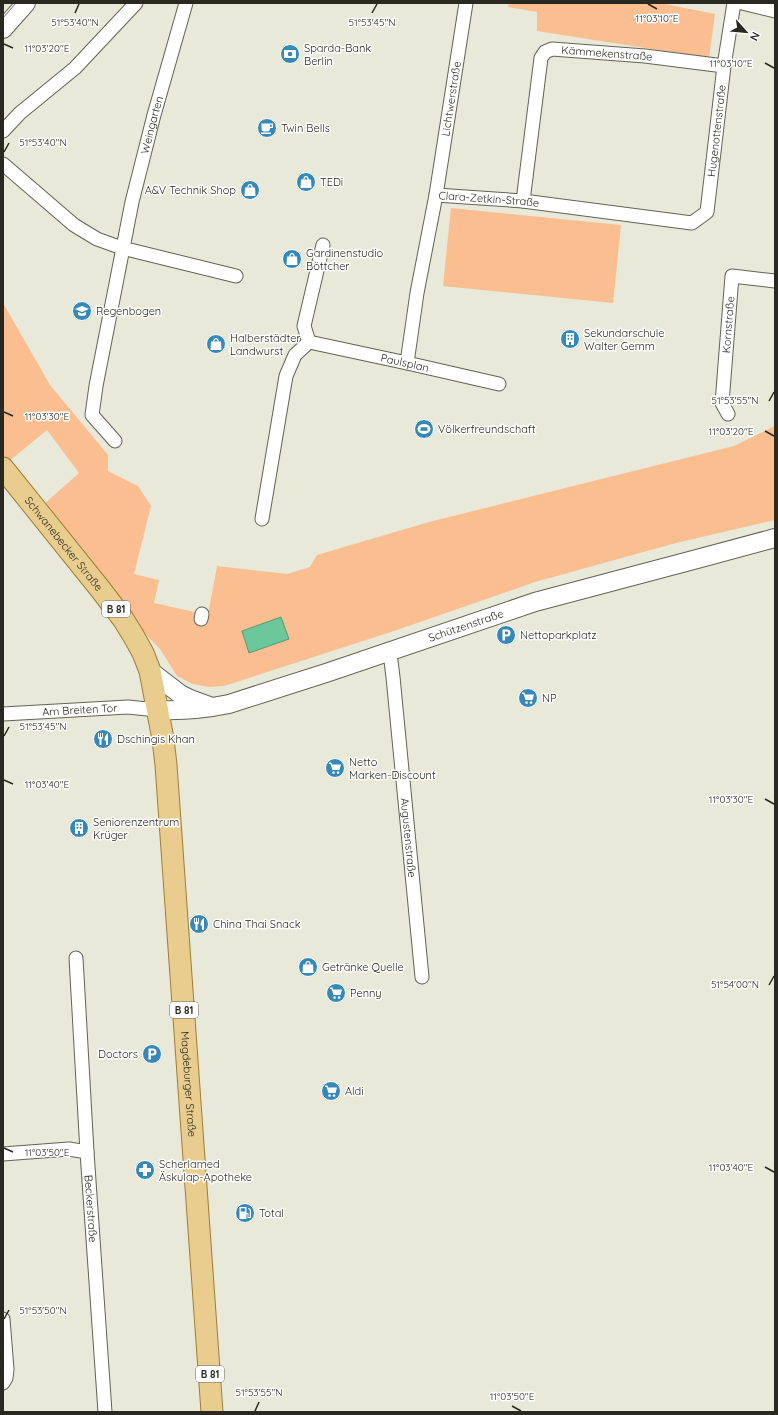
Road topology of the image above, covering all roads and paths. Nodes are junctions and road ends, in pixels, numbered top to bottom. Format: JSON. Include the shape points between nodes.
{"nodes":[{"id":1,"x":26,"y":3,"type":"edge"},
{"id":2,"x":136,"y":3,"type":"edge"},
{"id":3,"x":186,"y":3,"type":"edge"},
{"id":4,"x":466,"y":3,"type":"edge"},
{"id":5,"x":734,"y":3,"type":"edge"},
{"id":6,"x":742,"y":3,"type":"edge"},
{"id":7,"x":775,"y":11,"type":"edge"},
{"id":8,"x":3,"y":29,"type":"edge"},
{"id":9,"x":724,"y":66,"type":"junction"},
{"id":10,"x":3,"y":131,"type":"edge"},
{"id":11,"x":3,"y":164,"type":"edge"},
{"id":12,"x":436,"y":195,"type":"junction"},
{"id":13,"x":523,"y":201,"type":"junction"},
{"id":14,"x":707,"y":212,"type":"joint"},
{"id":15,"x":323,"y":245,"type":"dead end"},
{"id":16,"x":122,"y":248,"type":"junction"},
{"id":17,"x":236,"y":276,"type":"dead end"},
{"id":18,"x":775,"y":281,"type":"edge"},
{"id":19,"x":309,"y":342,"type":"junction"},
{"id":20,"x":408,"y":363,"type":"junction"},
{"id":21,"x":499,"y":384,"type":"dead end"},
{"id":22,"x":728,"y":414,"type":"dead end"},
{"id":23,"x":115,"y":441,"type":"dead end"},
{"id":24,"x":3,"y":468,"type":"edge"},
{"id":25,"x":262,"y":519,"type":"dead end"},
{"id":26,"x":775,"y":538,"type":"edge"},
{"id":27,"x":388,"y":651,"type":"junction"},
{"id":28,"x":150,"y":671,"type":"junction"},
{"id":29,"x":213,"y":708,"type":"junction"},
{"id":30,"x":157,"y":710,"type":"junction"},
{"id":31,"x":3,"y":714,"type":"edge"},
{"id":32,"x":76,"y":958,"type":"dead end"},
{"id":33,"x":422,"y":977,"type":"dead end"},
{"id":34,"x":87,"y":1152,"type":"junction"},
{"id":35,"x":3,"y":1154,"type":"edge"},
{"id":36,"x":3,"y":1319,"type":"edge"},
{"id":37,"x":3,"y":1383,"type":"edge"},
{"id":38,"x":105,"y":1412,"type":"edge"},
{"id":39,"x":212,"y":1412,"type":"edge"}],
"edges":[{"from":1,"to":8,"type":"main road"},
{"from":2,"to":10,"type":"street","via":[[75,68],[20,113]]},
{"from":3,"to":16,"type":"street","name":"Weingarten","via":[[154,112]]},
{"from":4,"to":12,"type":"street","name":"Lichtwerstraße"},
{"from":5,"to":9,"type":"street","name":"Hugenottenstraße"},
{"from":6,"to":7,"type":"street"},
{"from":9,"to":13,"type":"street","name":"Kämmekenstraße","via":[[645,56],[552,49],[545,52],[541,58]]},
{"from":9,"to":14,"type":"street","name":"Hugenottenstraße"},
{"from":11,"to":16,"type":"street","via":[[74,225]]},
{"from":12,"to":13,"type":"street","name":"Clara-Zetkin-Straße"},
{"from":12,"to":20,"type":"street","name":"Clara-Zetkin-Straße","via":[[417,293]]},
{"from":13,"to":14,"type":"street","name":"Clara-Zetkin-Straße","via":[[692,223]]},
{"from":15,"to":19,"type":"street","via":[[304,326]]},
{"from":16,"to":17,"type":"street"},
{"from":16,"to":23,"type":"street","name":"Weingarten","via":[[92,415]]},
{"from":18,"to":22,"type":"street","name":"Kornstraße","via":[[732,276],[722,403]]},
{"from":19,"to":20,"type":"street","name":"Paulsplan"},
{"from":19,"to":25,"type":"street","via":[[295,356],[286,376]]},
{"from":20,"to":21,"type":"street","name":"Paulsplan"},
{"from":24,"to":28,"type":"main road","name":"Schwanebecker Straße","number":"B 81","via":[[123,619],[143,653]]},
{"from":26,"to":27,"type":"main road","name":"Schützenstraße","via":[[535,602]]},
{"from":27,"to":29,"type":"main road","name":"Schützenstraße"},
{"from":27,"to":33,"type":"street","name":"Augustenstraße","via":[[393,675]]},
{"from":28,"to":29,"type":"main road","via":[[185,696]]},
{"from":28,"to":30,"type":"main road","name":"Schwanebecker Straße","number":"B 81"},
{"from":29,"to":30,"type":"main road","name":"Schützenstraße"},
{"from":30,"to":31,"type":"street","name":"Am Breiten Tor","via":[[128,707]]},
{"from":30,"to":39,"type":"main road","name":"Magdeburger Straße","number":"B 81","via":[[166,765]]},
{"from":32,"to":34,"type":"street","name":"Beckerstraße"},
{"from":34,"to":35,"type":"street","via":[[69,1149]]},
{"from":34,"to":38,"type":"street","name":"Beckerstraße"},
{"from":36,"to":37,"type":"street","via":[[7,1369]]}]}
